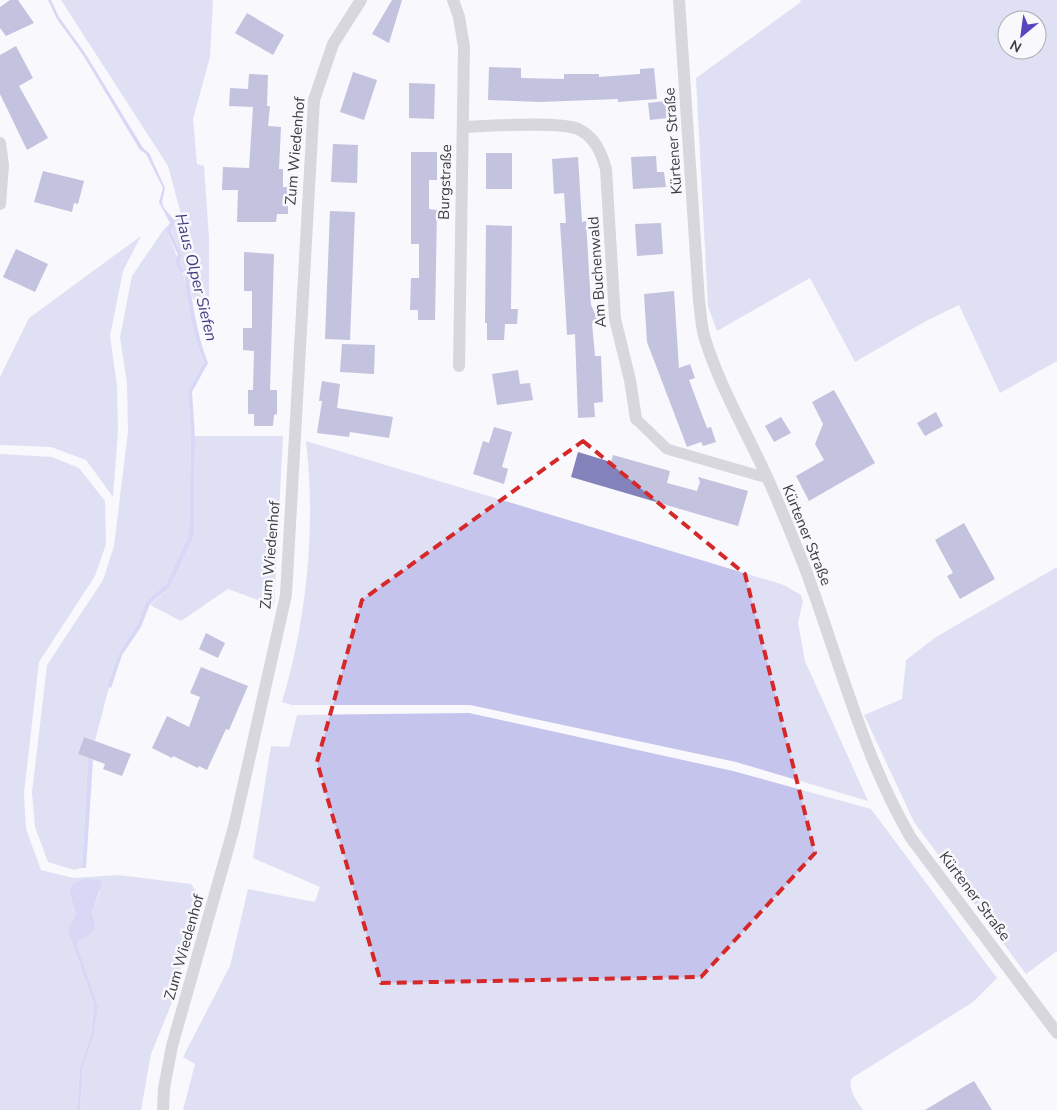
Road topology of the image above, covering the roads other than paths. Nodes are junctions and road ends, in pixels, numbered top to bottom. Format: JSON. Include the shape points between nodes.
{"nodes":[{"id":1,"x":361,"y":0,"type":"edge"},
{"id":2,"x":453,"y":0,"type":"edge"},
{"id":3,"x":679,"y":0,"type":"edge"},
{"id":4,"x":463,"y":127,"type":"junction"},
{"id":5,"x":0,"y":143,"type":"edge"},
{"id":6,"x":0,"y":204,"type":"edge"},
{"id":7,"x":459,"y":366,"type":"dead end"},
{"id":8,"x":636,"y":419,"type":"joint"},
{"id":9,"x":767,"y":478,"type":"junction"},
{"id":10,"x":1056,"y":1031,"type":"edge"},
{"id":11,"x":163,"y":1110,"type":"edge"}],
"edges":[{"from":1,"to":11,"type":"street","name":"Zum Wiedenhof","via":[[333,44],[314,100],[286,595],[234,827],[172,1046]]},
{"from":2,"to":4,"type":"street","name":"Burgstraße","via":[[464,47]]},
{"from":3,"to":9,"type":"street","name":"Kürtener Straße","via":[[704,338]]},
{"from":4,"to":7,"type":"street","name":"Burgstraße"},
{"from":4,"to":8,"type":"street","name":"Am Buchenwald","via":[[561,126],[578,129],[601,150],[606,168],[615,319]]},
{"from":5,"to":6,"type":"street","via":[[4,172]]},
{"from":8,"to":9,"type":"lane","name":"Am Buchenwald","via":[[667,448]]},
{"from":9,"to":10,"type":"street","name":"Kürtener Straße","via":[[806,572],[870,756],[896,812],[911,838]]}]}
